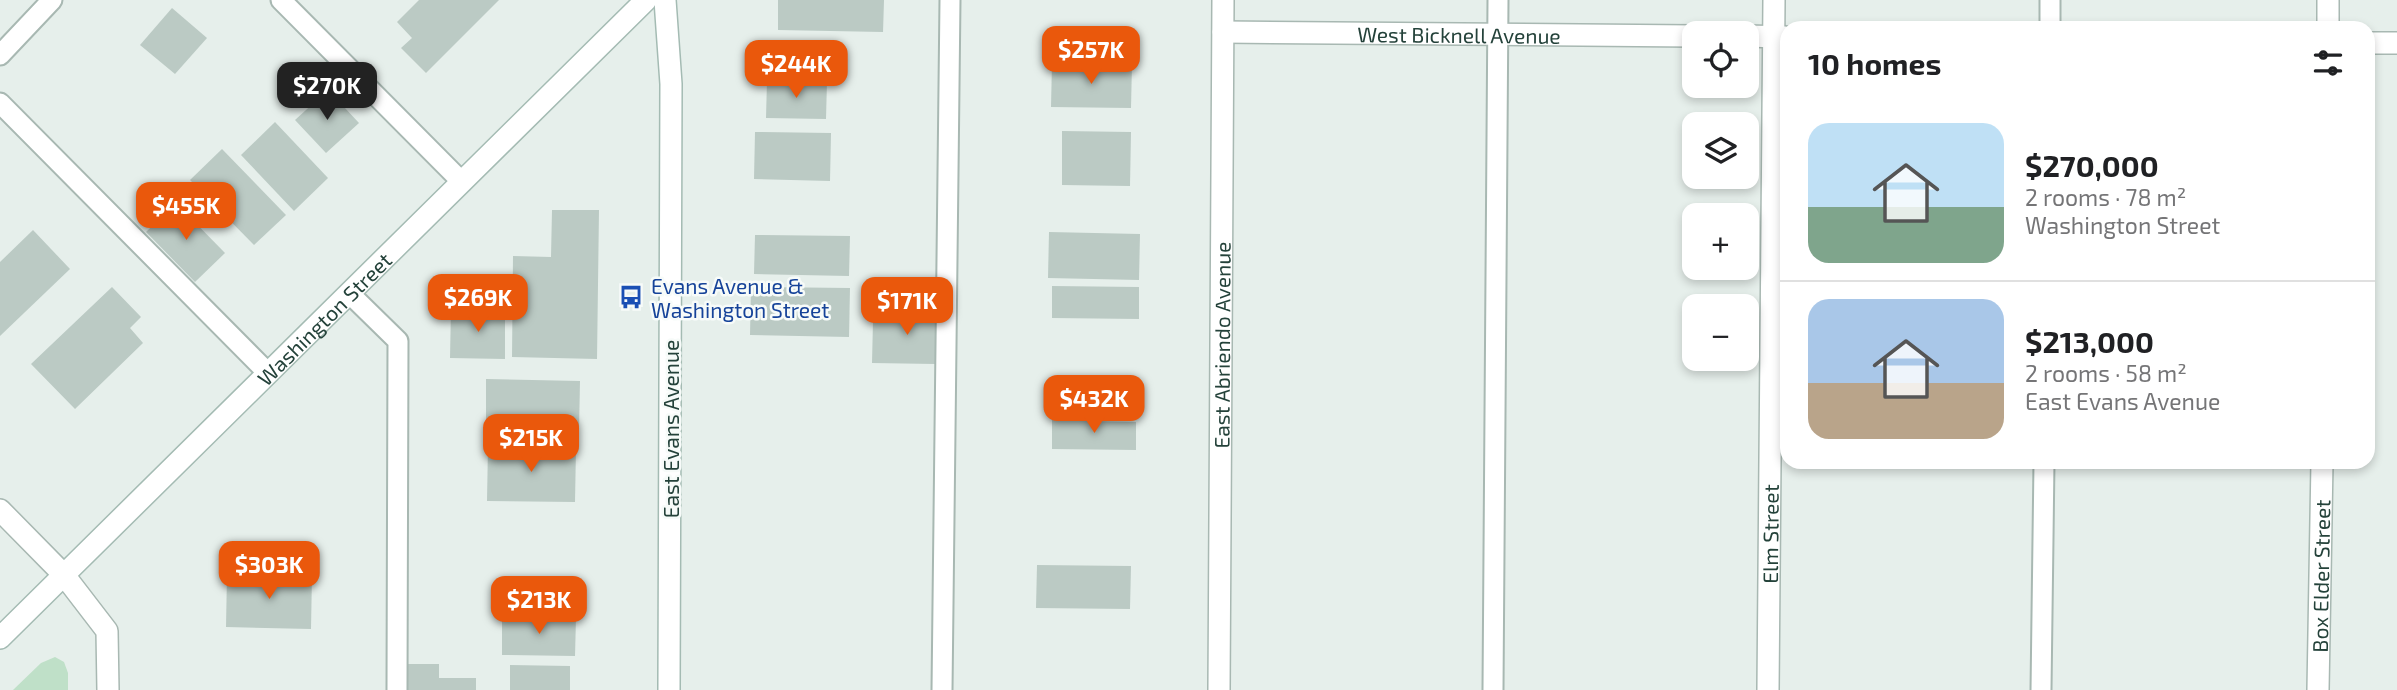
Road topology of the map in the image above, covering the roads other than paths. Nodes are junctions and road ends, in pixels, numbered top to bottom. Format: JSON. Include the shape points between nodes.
{"nodes":[{"id":1,"x":52,"y":0,"type":"edge"},
{"id":2,"x":281,"y":0,"type":"edge"},
{"id":3,"x":646,"y":0,"type":"edge"},
{"id":4,"x":665,"y":0,"type":"edge"},
{"id":5,"x":950,"y":0,"type":"edge"},
{"id":6,"x":1223,"y":0,"type":"edge"},
{"id":7,"x":1498,"y":0,"type":"edge"},
{"id":8,"x":1774,"y":0,"type":"edge"},
{"id":9,"x":2050,"y":0,"type":"edge"},
{"id":10,"x":2328,"y":0,"type":"edge"},
{"id":11,"x":2050,"y":21,"type":"edge"},
{"id":12,"x":2328,"y":21,"type":"edge"},
{"id":13,"x":1223,"y":32,"type":"junction"},
{"id":14,"x":1497,"y":34,"type":"junction"},
{"id":15,"x":1682,"y":36,"type":"edge"},
{"id":16,"x":1759,"y":36,"type":"edge"},
{"id":17,"x":1780,"y":37,"type":"edge"},
{"id":18,"x":2375,"y":43,"type":"edge"},
{"id":19,"x":2397,"y":43,"type":"edge"},
{"id":20,"x":0,"y":55,"type":"edge"},
{"id":21,"x":0,"y":103,"type":"edge"},
{"id":22,"x":462,"y":182,"type":"junction"},
{"id":23,"x":349,"y":293,"type":"junction"},
{"id":24,"x":268,"y":373,"type":"junction"},
{"id":25,"x":2044,"y":469,"type":"edge"},
{"id":26,"x":2322,"y":469,"type":"edge"},
{"id":27,"x":0,"y":510,"type":"edge"},
{"id":28,"x":64,"y":575,"type":"junction"},
{"id":29,"x":0,"y":638,"type":"edge"},
{"id":30,"x":108,"y":690,"type":"edge"},
{"id":31,"x":397,"y":690,"type":"edge"},
{"id":32,"x":669,"y":690,"type":"edge"},
{"id":33,"x":942,"y":690,"type":"edge"},
{"id":34,"x":1219,"y":690,"type":"edge"},
{"id":35,"x":1493,"y":690,"type":"edge"},
{"id":36,"x":1768,"y":690,"type":"edge"},
{"id":37,"x":2041,"y":690,"type":"edge"},
{"id":38,"x":2318,"y":690,"type":"edge"}],
"edges":[{"from":1,"to":20,"type":"lane"},
{"from":2,"to":22,"type":"lane"},
{"from":3,"to":22,"type":"street","name":"Washington Street"},
{"from":4,"to":32,"type":"street","name":"East Evans Avenue","via":[[671,84]]},
{"from":5,"to":33,"type":"lane"},
{"from":6,"to":13,"type":"street","name":"East Abriendo Avenue"},
{"from":7,"to":14,"type":"lane"},
{"from":8,"to":17,"type":"street","name":"Elm Street"},
{"from":9,"to":11,"type":"lane"},
{"from":10,"to":12,"type":"street"},
{"from":13,"to":14,"type":"street","name":"West Bicknell Avenue"},
{"from":13,"to":34,"type":"street","name":"East Abriendo Avenue"},
{"from":14,"to":15,"type":"street","name":"West Bicknell Avenue"},
{"from":14,"to":35,"type":"lane"},
{"from":16,"to":17,"type":"street"},
{"from":17,"to":36,"type":"street","name":"Elm Street"},
{"from":18,"to":19,"type":"street"},
{"from":21,"to":24,"type":"lane"},
{"from":22,"to":23,"type":"street","name":"Washington Street"},
{"from":23,"to":24,"type":"street","name":"Washington Street"},
{"from":23,"to":31,"type":"lane","via":[[398,341]]},
{"from":24,"to":28,"type":"street","name":"Washington Street"},
{"from":25,"to":37,"type":"lane"},
{"from":26,"to":38,"type":"street","name":"Box Elder Street"},
{"from":27,"to":28,"type":"street"},
{"from":28,"to":29,"type":"street","name":"Washington Street"},
{"from":28,"to":30,"type":"street","via":[[107,631]]}]}
